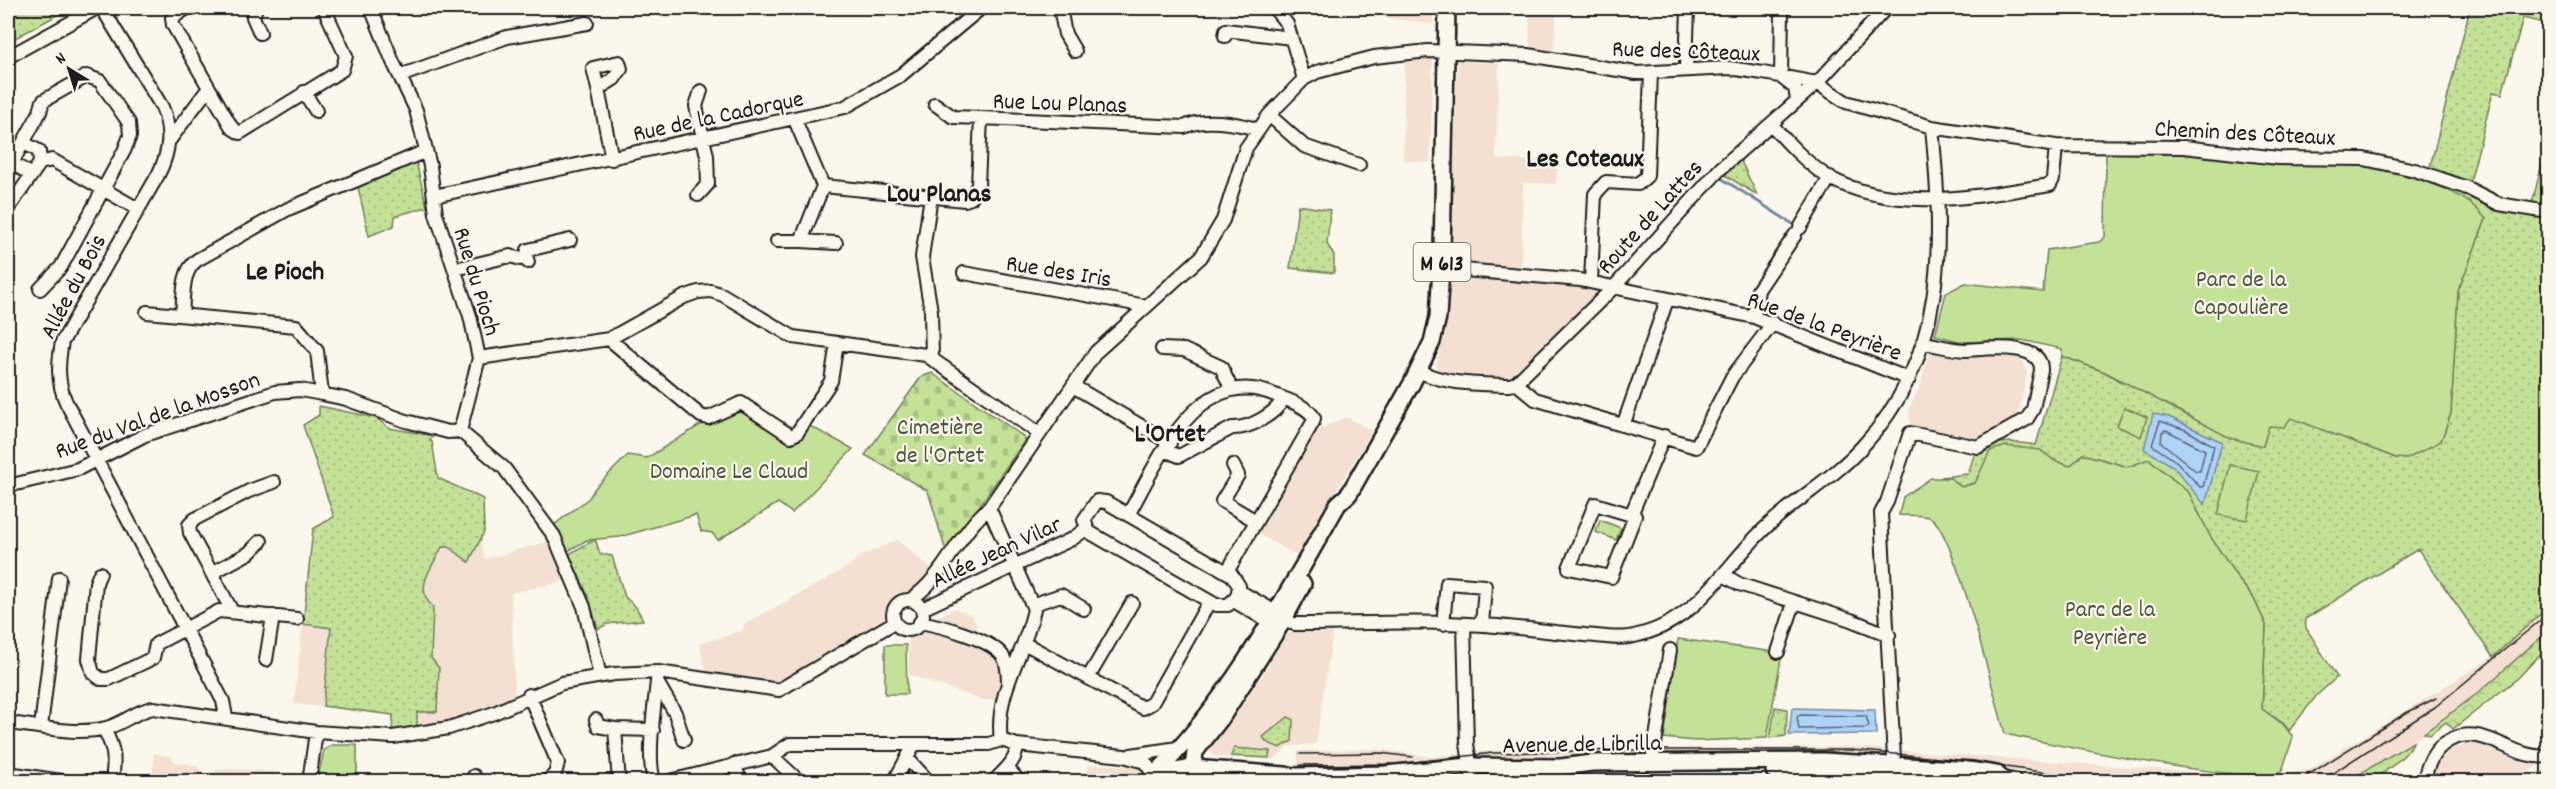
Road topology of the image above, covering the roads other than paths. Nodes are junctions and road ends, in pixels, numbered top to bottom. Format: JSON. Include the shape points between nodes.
{"nodes":[{"id":1,"x":97,"y":8,"type":"edge"},
{"id":2,"x":102,"y":8,"type":"edge"},
{"id":3,"x":187,"y":8,"type":"edge"},
{"id":4,"x":256,"y":8,"type":"edge"},
{"id":5,"x":324,"y":8,"type":"edge"},
{"id":6,"x":371,"y":8,"type":"edge"},
{"id":7,"x":981,"y":8,"type":"edge"},
{"id":8,"x":1060,"y":8,"type":"edge"},
{"id":9,"x":1274,"y":8,"type":"edge"},
{"id":10,"x":1447,"y":8,"type":"edge"},
{"id":11,"x":1688,"y":8,"type":"edge"},
{"id":12,"x":1782,"y":8,"type":"edge"},
{"id":13,"x":1886,"y":8,"type":"edge"},
{"id":14,"x":587,"y":23,"type":"dead end"},
{"id":15,"x":260,"y":33,"type":"dead end"},
{"id":16,"x":1225,"y":36,"type":"dead end"},
{"id":17,"x":1291,"y":38,"type":"junction"},
{"id":18,"x":1075,"y":51,"type":"dead end"},
{"id":19,"x":1446,"y":51,"type":"junction"},
{"id":20,"x":8,"y":57,"type":"edge"},
{"id":21,"x":1686,"y":70,"type":"junction"},
{"id":22,"x":1652,"y":73,"type":"junction"},
{"id":23,"x":399,"y":76,"type":"junction"},
{"id":24,"x":1781,"y":77,"type":"junction"},
{"id":25,"x":1304,"y":79,"type":"junction"},
{"id":26,"x":1817,"y":83,"type":"junction"},
{"id":27,"x":208,"y":89,"type":"junction"},
{"id":28,"x":598,"y":89,"type":"dead end"},
{"id":29,"x":700,"y":91,"type":"dead end"},
{"id":30,"x":304,"y":92,"type":"junction"},
{"id":31,"x":1797,"y":100,"type":"junction"},
{"id":32,"x":935,"y":104,"type":"dead end"},
{"id":33,"x":316,"y":111,"type":"dead end"},
{"id":34,"x":1269,"y":115,"type":"junction"},
{"id":35,"x":981,"y":118,"type":"junction"},
{"id":36,"x":795,"y":120,"type":"junction"},
{"id":37,"x":1771,"y":124,"type":"junction"},
{"id":38,"x":1932,"y":127,"type":"junction"},
{"id":39,"x":1256,"y":129,"type":"junction"},
{"id":40,"x":704,"y":139,"type":"junction"},
{"id":41,"x":169,"y":141,"type":"junction"},
{"id":42,"x":24,"y":142,"type":"junction"},
{"id":43,"x":2056,"y":146,"type":"junction"},
{"id":44,"x":426,"y":151,"type":"junction"},
{"id":45,"x":612,"y":159,"type":"junction"},
{"id":46,"x":10,"y":160,"type":"edge"},
{"id":47,"x":40,"y":163,"type":"junction"},
{"id":48,"x":1359,"y":165,"type":"dead end"},
{"id":49,"x":32,"y":175,"type":"junction"},
{"id":50,"x":1830,"y":177,"type":"junction"},
{"id":51,"x":824,"y":186,"type":"junction"},
{"id":52,"x":102,"y":189,"type":"junction"},
{"id":53,"x":698,"y":195,"type":"dead end"},
{"id":54,"x":434,"y":196,"type":"junction"},
{"id":55,"x":931,"y":196,"type":"junction"},
{"id":56,"x":1938,"y":198,"type":"junction"},
{"id":57,"x":8,"y":209,"type":"edge"},
{"id":58,"x":138,"y":209,"type":"junction"},
{"id":59,"x":2548,"y":212,"type":"edge"},
{"id":60,"x":570,"y":240,"type":"dead end"},
{"id":61,"x":777,"y":241,"type":"dead end"},
{"id":62,"x":801,"y":241,"type":"junction"},
{"id":63,"x":836,"y":243,"type":"dead end"},
{"id":64,"x":1441,"y":268,"type":"junction"},
{"id":65,"x":455,"y":269,"type":"junction"},
{"id":66,"x":964,"y":273,"type":"dead end"},
{"id":67,"x":1591,"y":282,"type":"junction"},
{"id":68,"x":1614,"y":287,"type":"junction"},
{"id":69,"x":40,"y":289,"type":"dead end"},
{"id":70,"x":1667,"y":300,"type":"junction"},
{"id":71,"x":1146,"y":306,"type":"junction"},
{"id":72,"x":147,"y":312,"type":"dead end"},
{"id":73,"x":182,"y":315,"type":"junction"},
{"id":74,"x":1754,"y":317,"type":"junction"},
{"id":75,"x":1773,"y":323,"type":"junction"},
{"id":76,"x":609,"y":339,"type":"junction"},
{"id":77,"x":837,"y":343,"type":"junction"},
{"id":78,"x":1924,"y":343,"type":"junction"},
{"id":79,"x":1162,"y":349,"type":"dead end"},
{"id":80,"x":478,"y":358,"type":"junction"},
{"id":81,"x":932,"y":358,"type":"junction"},
{"id":82,"x":1418,"y":371,"type":"junction"},
{"id":83,"x":1909,"y":379,"type":"junction"},
{"id":84,"x":1516,"y":383,"type":"junction"},
{"id":85,"x":1073,"y":386,"type":"junction"},
{"id":86,"x":1232,"y":390,"type":"junction"},
{"id":87,"x":322,"y":394,"type":"junction"},
{"id":88,"x":1283,"y":399,"type":"junction"},
{"id":89,"x":1624,"y":423,"type":"junction"},
{"id":90,"x":460,"y":431,"type":"junction"},
{"id":91,"x":1040,"y":434,"type":"junction"},
{"id":92,"x":1664,"y":436,"type":"junction"},
{"id":93,"x":1168,"y":447,"type":"junction"},
{"id":94,"x":96,"y":460,"type":"junction"},
{"id":95,"x":1233,"y":465,"type":"dead end"},
{"id":96,"x":274,"y":482,"type":"dead end"},
{"id":97,"x":8,"y":486,"type":"edge"},
{"id":98,"x":989,"y":508,"type":"junction"},
{"id":99,"x":1128,"y":515,"type":"junction"},
{"id":100,"x":1631,"y":515,"type":"junction"},
{"id":101,"x":1256,"y":521,"type":"junction"},
{"id":102,"x":1086,"y":529,"type":"junction"},
{"id":103,"x":261,"y":541,"type":"dead end"},
{"id":104,"x":1016,"y":565,"type":"junction"},
{"id":105,"x":1227,"y":572,"type":"junction"},
{"id":106,"x":100,"y":573,"type":"dead end"},
{"id":107,"x":212,"y":573,"type":"junction"},
{"id":108,"x":1724,"y":575,"type":"junction"},
{"id":109,"x":59,"y":578,"type":"dead end"},
{"id":110,"x":1236,"y":596,"type":"junction"},
{"id":111,"x":910,"y":600,"type":"junction"},
{"id":112,"x":1209,"y":602,"type":"junction"},
{"id":113,"x":1132,"y":603,"type":"dead end"},
{"id":114,"x":1794,"y":603,"type":"junction"},
{"id":115,"x":1034,"y":604,"type":"junction"},
{"id":116,"x":1084,"y":609,"type":"dead end"},
{"id":117,"x":232,"y":611,"type":"junction"},
{"id":118,"x":273,"y":616,"type":"junction"},
{"id":119,"x":921,"y":616,"type":"junction"},
{"id":120,"x":297,"y":619,"type":"dead end"},
{"id":121,"x":1277,"y":619,"type":"junction"},
{"id":122,"x":895,"y":622,"type":"junction"},
{"id":123,"x":1443,"y":624,"type":"junction"},
{"id":124,"x":1464,"y":624,"type":"junction"},
{"id":125,"x":1482,"y":625,"type":"junction"},
{"id":126,"x":185,"y":628,"type":"junction"},
{"id":127,"x":1888,"y":636,"type":"junction"},
{"id":128,"x":1024,"y":643,"type":"junction"},
{"id":129,"x":1670,"y":650,"type":"dead end"},
{"id":130,"x":1778,"y":652,"type":"dead end"},
{"id":131,"x":1004,"y":657,"type":"junction"},
{"id":132,"x":266,"y":660,"type":"dead end"},
{"id":133,"x":1018,"y":660,"type":"junction"},
{"id":134,"x":600,"y":676,"type":"junction"},
{"id":135,"x":660,"y":676,"type":"junction"},
{"id":136,"x":1088,"y":678,"type":"junction"},
{"id":137,"x":1008,"y":683,"type":"junction"},
{"id":138,"x":530,"y":695,"type":"junction"},
{"id":139,"x":226,"y":717,"type":"junction"},
{"id":140,"x":596,"y":720,"type":"dead end"},
{"id":141,"x":8,"y":723,"type":"edge"},
{"id":142,"x":41,"y":727,"type":"junction"},
{"id":143,"x":104,"y":729,"type":"junction"},
{"id":144,"x":615,"y":729,"type":"junction"},
{"id":145,"x":653,"y":730,"type":"junction"},
{"id":146,"x":316,"y":732,"type":"junction"},
{"id":147,"x":684,"y":740,"type":"dead end"},
{"id":148,"x":1001,"y":740,"type":"junction"},
{"id":149,"x":914,"y":745,"type":"junction"},
{"id":150,"x":1017,"y":745,"type":"junction"},
{"id":151,"x":1178,"y":748,"type":"junction"},
{"id":152,"x":772,"y":756,"type":"junction"},
{"id":153,"x":1124,"y":756,"type":"junction"},
{"id":154,"x":2548,"y":756,"type":"edge"},
{"id":155,"x":908,"y":759,"type":"junction"},
{"id":156,"x":734,"y":764,"type":"junction"},
{"id":157,"x":1653,"y":764,"type":"junction"},
{"id":158,"x":1007,"y":768,"type":"junction"},
{"id":159,"x":1471,"y":771,"type":"edge"},
{"id":160,"x":1894,"y":772,"type":"edge"},
{"id":161,"x":8,"y":773,"type":"edge"},
{"id":162,"x":1192,"y":775,"type":"edge"},
{"id":163,"x":1970,"y":776,"type":"edge"},
{"id":164,"x":1152,"y":779,"type":"edge"},
{"id":165,"x":671,"y":781,"type":"edge"},
{"id":166,"x":2006,"y":781,"type":"edge"},
{"id":167,"x":68,"y":782,"type":"edge"},
{"id":168,"x":112,"y":782,"type":"edge"},
{"id":169,"x":309,"y":782,"type":"edge"},
{"id":170,"x":546,"y":782,"type":"edge"},
{"id":171,"x":619,"y":782,"type":"edge"},
{"id":172,"x":655,"y":782,"type":"edge"},
{"id":173,"x":741,"y":782,"type":"edge"},
{"id":174,"x":800,"y":782,"type":"edge"},
{"id":175,"x":894,"y":782,"type":"edge"},
{"id":176,"x":929,"y":782,"type":"edge"},
{"id":177,"x":993,"y":782,"type":"edge"},
{"id":178,"x":1020,"y":782,"type":"edge"},
{"id":179,"x":1372,"y":782,"type":"edge"},
{"id":180,"x":2422,"y":782,"type":"edge"}],
"edges":[{"from":1,"to":20,"type":"street"},
{"from":2,"to":41,"type":"street","name":"Allée du Bois","via":[[162,107]]},
{"from":3,"to":27,"type":"street","via":[[172,21]]},
{"from":4,"to":15,"type":"street","via":[[253,17]]},
{"from":5,"to":30,"type":"street","via":[[346,56],[342,70]]},
{"from":6,"to":23,"type":"street","name":"Rue du Pioch"},
{"from":7,"to":36,"type":"street","name":"Rue de la Cadorque","via":[[901,75],[845,107]]},
{"from":8,"to":18,"type":"street","via":[[1065,34]]},
{"from":9,"to":17,"type":"street","via":[[1287,24]]},
{"from":10,"to":19,"type":"main road","number":"M 613"},
{"from":11,"to":21,"type":"street"},
{"from":12,"to":24,"type":"street"},
{"from":13,"to":26,"type":"street","name":"Route de Lattes"},
{"from":14,"to":23,"type":"street","via":[[512,36]]},
{"from":16,"to":17,"type":"street","via":[[1226,30]]},
{"from":17,"to":25,"type":"street"},
{"from":19,"to":22,"type":"street","name":"Rue des Côteaux","via":[[1528,55]]},
{"from":19,"to":25,"type":"street","name":"Rue des Côteaux","via":[[1374,57]]},
{"from":19,"to":64,"type":"main road","number":"M 613"},
{"from":21,"to":22,"type":"street","name":"Rue des Côteaux"},
{"from":21,"to":24,"type":"street","name":"Rue des Côteaux","via":[[1729,69]]},
{"from":22,"to":67,"type":"street","via":[[1647,176],[1638,184],[1606,182],[1595,194]]},
{"from":23,"to":44,"type":"street","name":"Rue du Pioch","via":[[416,110]]},
{"from":24,"to":26,"type":"street","name":"Rue des Côteaux"},
{"from":24,"to":31,"type":"street","name":"Rue des Côteaux","via":[[1795,88]]},
{"from":25,"to":34,"type":"street"},
{"from":26,"to":31,"type":"street","name":"Route de Lattes"},
{"from":26,"to":38,"type":"street","name":"Rue des Côteaux","via":[[1846,102]]},
{"from":27,"to":30,"type":"street","via":[[232,128],[240,133]]},
{"from":27,"to":41,"type":"street"},
{"from":28,"to":45,"type":"street"},
{"from":29,"to":40,"type":"street","via":[[696,106]]},
{"from":30,"to":33,"type":"street"},
{"from":31,"to":37,"type":"street","name":"Route de Lattes"},
{"from":32,"to":35,"type":"street","via":[[953,117]]},
{"from":34,"to":39,"type":"street"},
{"from":34,"to":48,"type":"street","via":[[1304,146]]},
{"from":35,"to":39,"type":"street","name":"Rue Lou Planas","via":[[1184,127],[1193,123],[1239,124]]},
{"from":35,"to":55,"type":"street","name":"Rue Lou Planas","via":[[976,191],[965,200]]},
{"from":36,"to":40,"type":"street","name":"Rue de la Cadorque"},
{"from":36,"to":51,"type":"street"},
{"from":37,"to":50,"type":"street","via":[[1796,152]]},
{"from":37,"to":68,"type":"street","name":"Route de Lattes","via":[[1720,169]]},
{"from":38,"to":43,"type":"street","name":"Chemin des Côteaux"},
{"from":38,"to":56,"type":"street"},
{"from":39,"to":71,"type":"street","via":[[1223,220],[1213,237],[1201,256]]},
{"from":40,"to":45,"type":"street","name":"Rue de la Cadorque"},
{"from":40,"to":53,"type":"street","via":[[708,184]]},
{"from":41,"to":58,"type":"street","name":"Allée du Bois","via":[[165,162]]},
{"from":42,"to":46,"type":"street"},
{"from":42,"to":47,"type":"street","via":[[39,151]]},
{"from":42,"to":52,"type":"street","via":[[43,101],[87,76],[100,81],[129,123],[130,135]]},
{"from":43,"to":56,"type":"street","via":[[2050,185]]},
{"from":43,"to":59,"type":"street","name":"Chemin des Côteaux","via":[[2184,147],[2278,158],[2364,159],[2415,170],[2499,204]]},
{"from":44,"to":54,"type":"street","name":"Rue du Pioch"},
{"from":44,"to":73,"type":"street","via":[[288,209],[197,260],[186,273]]},
{"from":45,"to":54,"type":"street","name":"Rue de la Cadorque"},
{"from":46,"to":49,"type":"street"},
{"from":47,"to":49,"type":"street"},
{"from":47,"to":52,"type":"street","via":[[52,160]]},
{"from":49,"to":57,"type":"street"},
{"from":50,"to":56,"type":"street","via":[[1877,195]]},
{"from":50,"to":74,"type":"street","via":[[1758,290]]},
{"from":51,"to":55,"type":"street","name":"Rue Lou Planas"},
{"from":51,"to":62,"type":"street"},
{"from":52,"to":58,"type":"street"},
{"from":52,"to":69,"type":"street","via":[[61,267]]},
{"from":54,"to":65,"type":"street","name":"Rue du Pioch","via":[[436,214]]},
{"from":55,"to":81,"type":"street","via":[[922,257],[931,311]]},
{"from":56,"to":78,"type":"street","via":[[1939,258]]},
{"from":58,"to":94,"type":"street","name":"Allée du Bois","via":[[70,326],[58,360],[61,391]]},
{"from":60,"to":65,"type":"street","via":[[528,250],[523,258],[510,256]]},
{"from":61,"to":62,"type":"street"},
{"from":62,"to":63,"type":"street"},
{"from":64,"to":67,"type":"street","name":"Rue de la Peyrière"},
{"from":64,"to":82,"type":"main road","number":"M 613","via":[[1438,317]]},
{"from":65,"to":80,"type":"street","name":"Rue du Pioch"},
{"from":66,"to":71,"type":"street","name":"Rue des Iris"},
{"from":67,"to":68,"type":"street","name":"Rue de la Peyrière"},
{"from":68,"to":70,"type":"street","name":"Rue de la Peyrière"},
{"from":68,"to":84,"type":"street","name":"Route de Lattes"},
{"from":70,"to":74,"type":"street","name":"Rue de la Peyrière"},
{"from":70,"to":89,"type":"street"},
{"from":71,"to":85,"type":"street","via":[[1096,352]]},
{"from":72,"to":73,"type":"street"},
{"from":73,"to":87,"type":"street","via":[[296,326],[317,351]]},
{"from":74,"to":75,"type":"street","name":"Rue de la Peyrière"},
{"from":75,"to":83,"type":"street","name":"Rue de la Peyrière"},
{"from":75,"to":92,"type":"street","via":[[1732,377],[1696,447]]},
{"from":76,"to":77,"type":"street","via":[[684,297],[711,291],[793,338]]},
{"from":76,"to":77,"type":"street","via":[[701,416],[708,418],[741,403],[791,436],[797,433],[831,381]]},
{"from":76,"to":80,"type":"street"},
{"from":77,"to":81,"type":"street","via":[[926,354]]},
{"from":78,"to":83,"type":"street"},
{"from":78,"to":127,"type":"street","via":[[1967,350],[1989,346],[2016,350],[2037,358],[2041,370],[2033,409],[2027,419],[1978,447],[1910,433],[1881,513]]},
{"from":79,"to":86,"type":"street","via":[[1184,350],[1221,367]]},
{"from":80,"to":90,"type":"street","name":"Rue du Pioch"},
{"from":81,"to":91,"type":"street"},
{"from":82,"to":84,"type":"street","via":[[1463,384]]},
{"from":82,"to":121,"type":"main road","number":"M 613","via":[[1349,494],[1338,504]]},
{"from":83,"to":108,"type":"street","via":[[1893,409],[1863,446],[1761,532]]},
{"from":84,"to":89,"type":"street","via":[[1536,399]]},
{"from":85,"to":91,"type":"street"},
{"from":85,"to":93,"type":"street"},
{"from":86,"to":88,"type":"street","via":[[1255,389]]},
{"from":86,"to":93,"type":"street","via":[[1195,408]]},
{"from":87,"to":90,"type":"street","name":"Rue du Val de la Mosson","via":[[406,421],[448,432]]},
{"from":87,"to":94,"type":"street","name":"Rue du Val de la Mosson","via":[[300,390],[275,392],[145,435]]},
{"from":88,"to":93,"type":"street","via":[[1278,409],[1179,456]]},
{"from":88,"to":101,"type":"street","via":[[1311,413],[1313,422]]},
{"from":89,"to":92,"type":"street"},
{"from":90,"to":134,"type":"street","via":[[504,468],[554,536],[584,607]]},
{"from":91,"to":98,"type":"street"},
{"from":92,"to":100,"type":"street"},
{"from":93,"to":99,"type":"street"},
{"from":94,"to":97,"type":"street","name":"Rue du Val de la Mosson","via":[[78,469]]},
{"from":94,"to":126,"type":"street","name":"Allée du Bois"},
{"from":95,"to":101,"type":"street","via":[[1238,475],[1222,501]]},
{"from":96,"to":107,"type":"street","via":[[249,491],[189,525]]},
{"from":98,"to":104,"type":"street"},
{"from":98,"to":111,"type":"street","via":[[977,518],[938,577]]},
{"from":99,"to":102,"type":"street","via":[[1097,501],[1084,520]]},
{"from":99,"to":105,"type":"street"},
{"from":100,"to":100,"type":"street","via":[[1595,504],[1569,568],[1611,577],[1635,516]]},
{"from":101,"to":105,"type":"street"},
{"from":102,"to":104,"type":"street","name":"Allée Jean Vilar"},
{"from":102,"to":112,"type":"street"},
{"from":103,"to":107,"type":"street","via":[[249,553]]},
{"from":104,"to":115,"type":"street"},
{"from":104,"to":119,"type":"street","name":"Allée Jean Vilar"},
{"from":105,"to":110,"type":"street","via":[[1236,580]]},
{"from":106,"to":126,"type":"street","via":[[89,659],[93,673],[101,679],[109,679],[153,657],[156,644]]},
{"from":107,"to":117,"type":"street"},
{"from":108,"to":114,"type":"street"},
{"from":108,"to":125,"type":"street","via":[[1685,614],[1631,637]]},
{"from":109,"to":142,"type":"street"},
{"from":110,"to":112,"type":"street","via":[[1221,606]]},
{"from":110,"to":121,"type":"street","via":[[1261,617]]},
{"from":111,"to":119,"type":"street"},
{"from":111,"to":122,"type":"street","via":[[896,606]]},
{"from":112,"to":136,"type":"street","via":[[1148,707],[1138,707]]},
{"from":113,"to":136,"type":"street"},
{"from":114,"to":127,"type":"street"},
{"from":114,"to":130,"type":"street"},
{"from":115,"to":116,"type":"street","via":[[1061,595]]},
{"from":115,"to":128,"type":"street"},
{"from":117,"to":118,"type":"street"},
{"from":117,"to":126,"type":"street","via":[[219,611]]},
{"from":118,"to":120,"type":"street"},
{"from":118,"to":132,"type":"street"},
{"from":119,"to":122,"type":"street","via":[[910,629]]},
{"from":119,"to":131,"type":"street","via":[[994,647]]},
{"from":121,"to":123,"type":"street","via":[[1295,624]]},
{"from":121,"to":151,"type":"main road","number":"M 613"},
{"from":121,"to":162,"type":"main road","number":"M 613","via":[[1222,717],[1195,752]]},
{"from":122,"to":135,"type":"street","via":[[786,687],[769,690]]},
{"from":123,"to":124,"type":"street"},
{"from":123,"to":125,"type":"street","via":[[1446,583],[1485,586]]},
{"from":124,"to":125,"type":"street"},
{"from":124,"to":159,"type":"street"},
{"from":126,"to":139,"type":"street","name":"Allée du Bois","via":[[223,701]]},
{"from":127,"to":160,"type":"street"},
{"from":128,"to":133,"type":"street"},
{"from":128,"to":136,"type":"street"},
{"from":129,"to":157,"type":"street"},
{"from":131,"to":133,"type":"street"},
{"from":131,"to":137,"type":"street"},
{"from":133,"to":137,"type":"street"},
{"from":134,"to":135,"type":"street"},
{"from":134,"to":138,"type":"street","via":[[562,683]]},
{"from":135,"to":145,"type":"street"},
{"from":135,"to":147,"type":"street"},
{"from":137,"to":148,"type":"street","via":[[1001,705]]},
{"from":138,"to":146,"type":"street","via":[[494,713],[432,732],[371,737]]},
{"from":138,"to":170,"type":"street","via":[[558,762],[555,774]]},
{"from":139,"to":143,"type":"street","via":[[153,708]]},
{"from":139,"to":146,"type":"street"},
{"from":140,"to":144,"type":"street","via":[[598,726]]},
{"from":141,"to":142,"type":"street"},
{"from":142,"to":143,"type":"street"},
{"from":143,"to":168,"type":"street","via":[[115,756]]},
{"from":144,"to":145,"type":"street"},
{"from":144,"to":171,"type":"street"},
{"from":145,"to":172,"type":"street","via":[[651,773]]},
{"from":146,"to":169,"type":"street"},
{"from":148,"to":149,"type":"street","via":[[989,744]]},
{"from":148,"to":150,"type":"street"},
{"from":149,"to":152,"type":"street","via":[[790,744]]},
{"from":149,"to":155,"type":"street"},
{"from":150,"to":153,"type":"street"},
{"from":150,"to":158,"type":"street","via":[[1017,753]]},
{"from":151,"to":153,"type":"street"},
{"from":151,"to":164,"type":"main road","number":"M 613"},
{"from":152,"to":156,"type":"street"},
{"from":152,"to":174,"type":"street"},
{"from":153,"to":164,"type":"street","via":[[1145,762]]},
{"from":154,"to":180,"type":"street","via":[[2527,755],[2484,736],[2461,736],[2433,754]]},
{"from":155,"to":175,"type":"street"},
{"from":155,"to":176,"type":"street"},
{"from":156,"to":165,"type":"street"},
{"from":156,"to":173,"type":"street"},
{"from":157,"to":159,"type":"main road","name":"Avenue de Librilla"},
{"from":157,"to":159,"type":"main road","name":"Avenue de Librilla","via":[[1580,763]]},
{"from":157,"to":160,"type":"main road","name":"Avenue de Librilla"},
{"from":157,"to":160,"type":"main road","name":"Avenue de Librilla","via":[[1815,761]]},
{"from":158,"to":177,"type":"street"},
{"from":158,"to":178,"type":"street"},
{"from":159,"to":162,"type":"main road","name":"Avenue de Librilla"},
{"from":159,"to":179,"type":"main road","name":"Avenue de Librilla"},
{"from":160,"to":163,"type":"main road","name":"Avenue de Librilla"},
{"from":160,"to":163,"type":"main road","name":"Avenue de Librilla","via":[[1955,770]]},
{"from":161,"to":167,"type":"street"},
{"from":162,"to":164,"type":"main road","name":"Avenue de Librilla"},
{"from":163,"to":166,"type":"main road","name":"Avenue de Librilla","via":[[1997,774]]}]}
